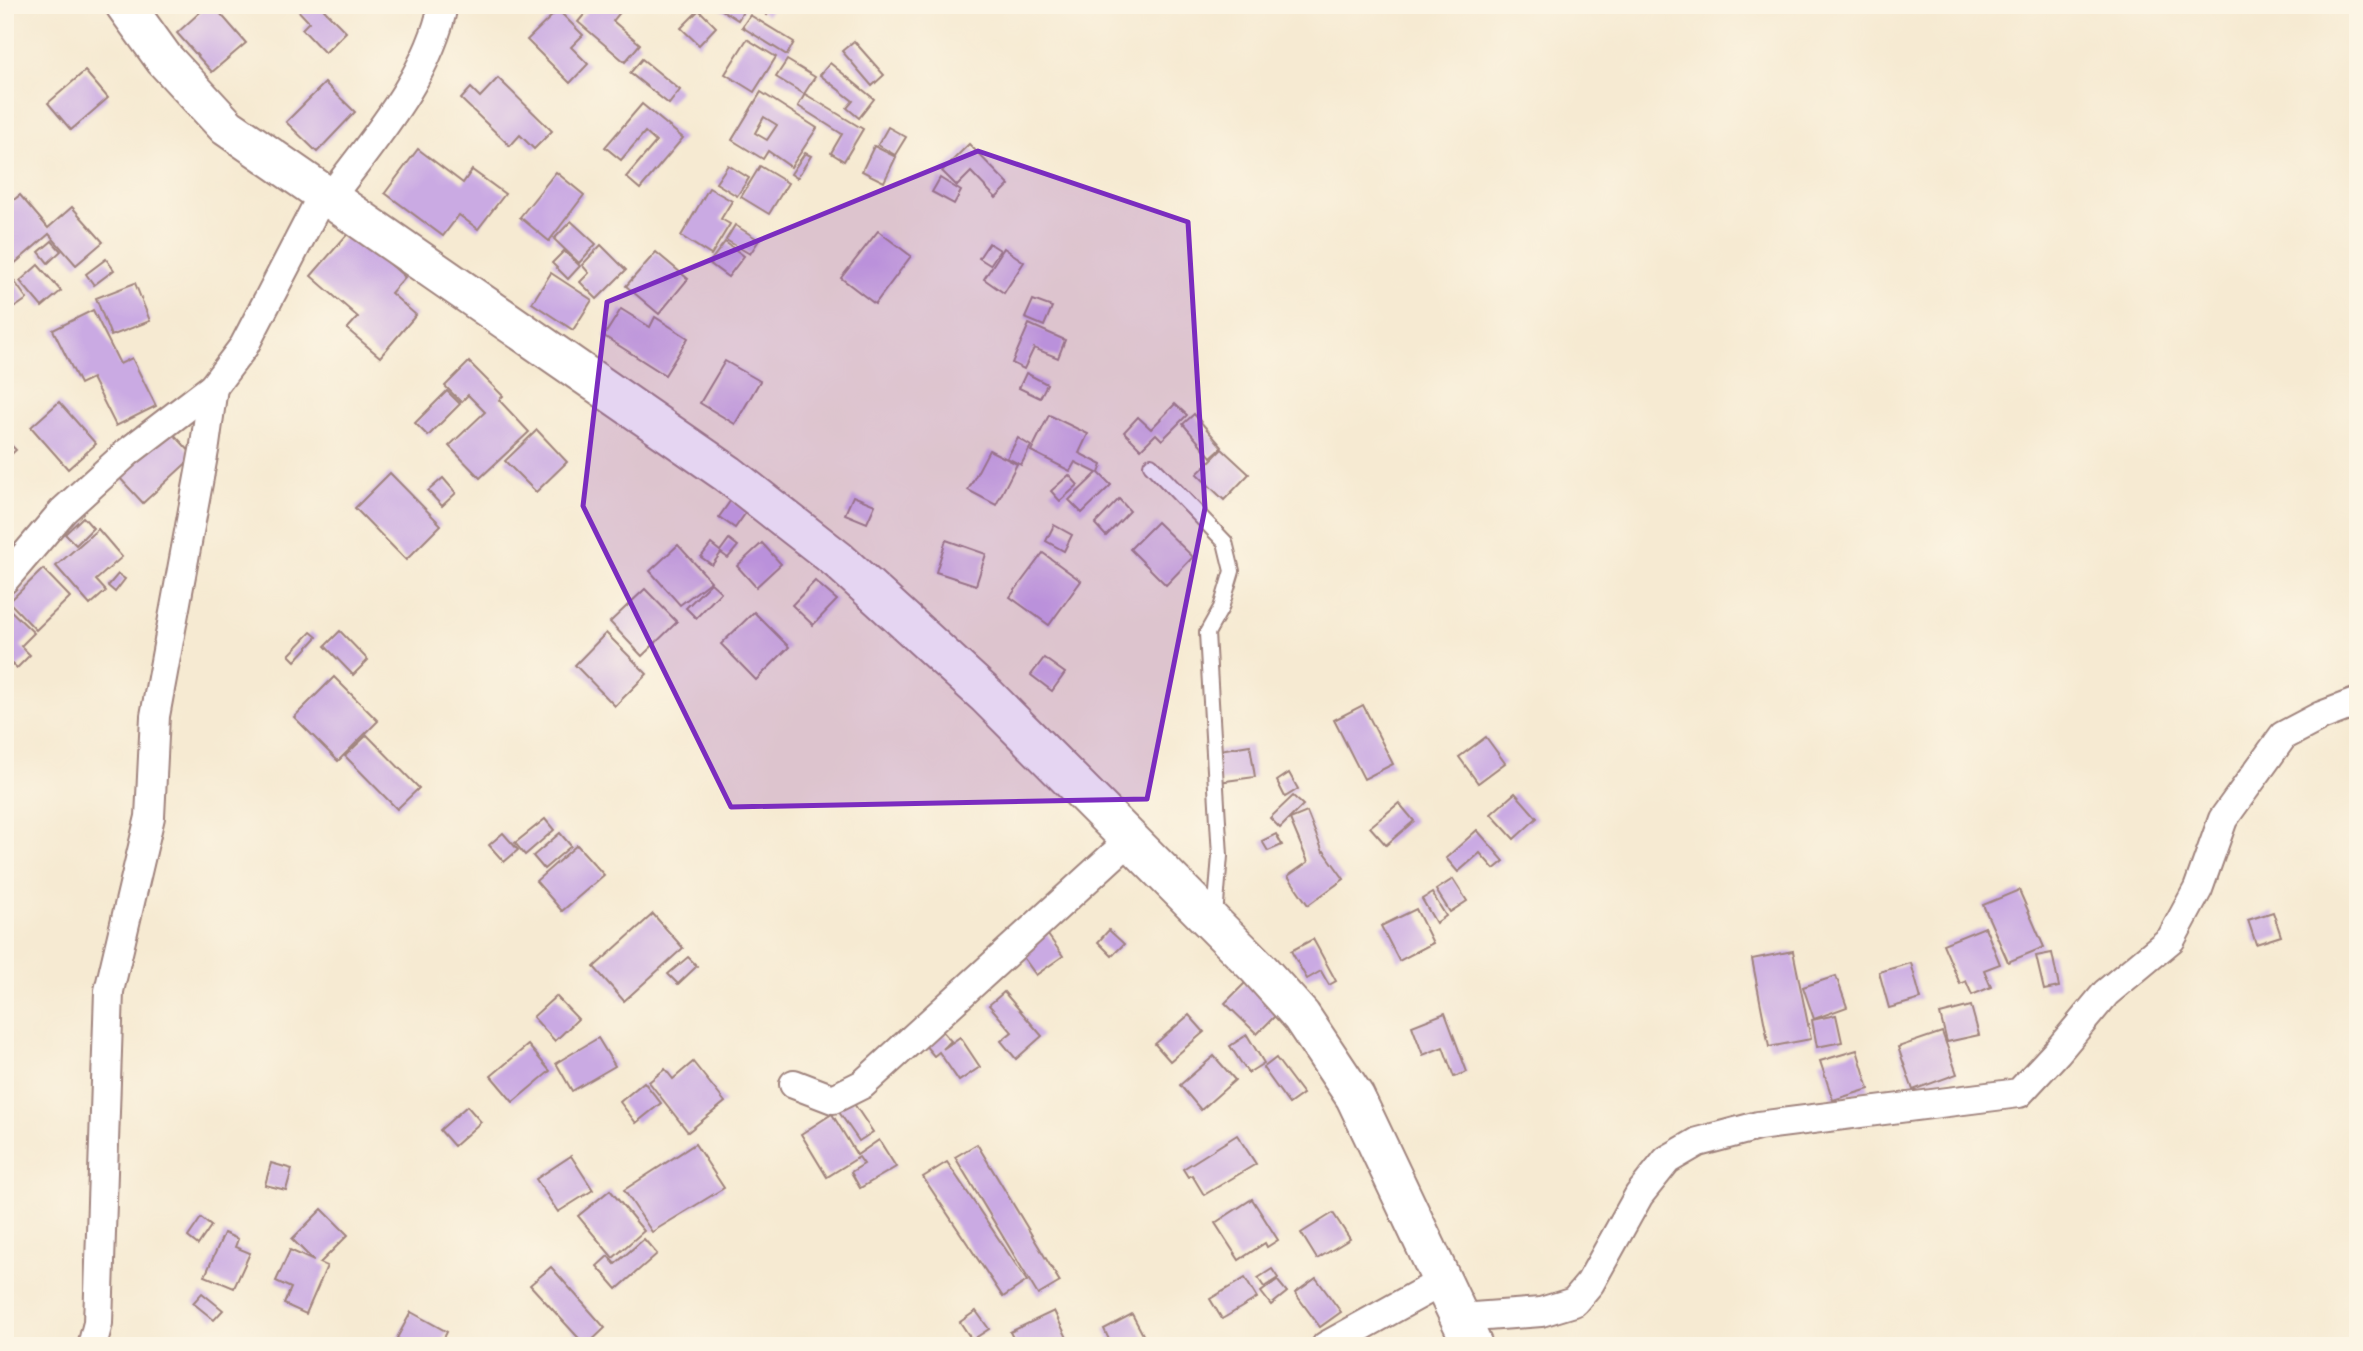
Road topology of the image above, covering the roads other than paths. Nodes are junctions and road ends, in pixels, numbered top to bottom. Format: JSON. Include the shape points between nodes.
{"nodes":[{"id":1,"x":125,"y":5,"type":"edge"},
{"id":2,"x":443,"y":5,"type":"edge"},
{"id":3,"x":326,"y":197,"type":"junction"},
{"id":4,"x":213,"y":387,"type":"junction"},
{"id":5,"x":1150,"y":465,"type":"dead end"},
{"id":6,"x":5,"y":579,"type":"edge"},
{"id":7,"x":2358,"y":702,"type":"edge"},
{"id":8,"x":1130,"y":840,"type":"junction"},
{"id":9,"x":1214,"y":924,"type":"junction"},
{"id":10,"x":794,"y":1084,"type":"dead end"},
{"id":11,"x":1443,"y":1281,"type":"junction"},
{"id":12,"x":1466,"y":1332,"type":"edge"},
{"id":13,"x":92,"y":1346,"type":"edge"},
{"id":14,"x":1326,"y":1346,"type":"edge"}],
"edges":[{"from":1,"to":3,"type":"main road","via":[[164,59],[227,127]]},
{"from":2,"to":3,"type":"street","via":[[438,31],[402,100]]},
{"from":3,"to":4,"type":"street","via":[[244,346]]},
{"from":3,"to":8,"type":"main road","via":[[728,474],[838,560],[987,696]]},
{"from":4,"to":6,"type":"street","via":[[128,452],[63,510]]},
{"from":4,"to":13,"type":"street","via":[[155,716],[150,817],[109,991],[98,1323]]},
{"from":5,"to":9,"type":"lane","via":[[1225,542],[1232,571],[1221,608],[1207,633],[1220,856]]},
{"from":7,"to":12,"type":"street","via":[[2283,736],[2223,819],[2198,889],[2171,939],[2106,993],[2019,1093],[1758,1126],[1698,1142],[1667,1160],[1639,1195],[1590,1283],[1574,1302]]},
{"from":8,"to":9,"type":"main road"},
{"from":8,"to":10,"type":"street","via":[[863,1084],[832,1099]]},
{"from":9,"to":11,"type":"main road","via":[[1301,1016],[1356,1097]]},
{"from":11,"to":12,"type":"main road"},
{"from":11,"to":14,"type":"street"}]}
